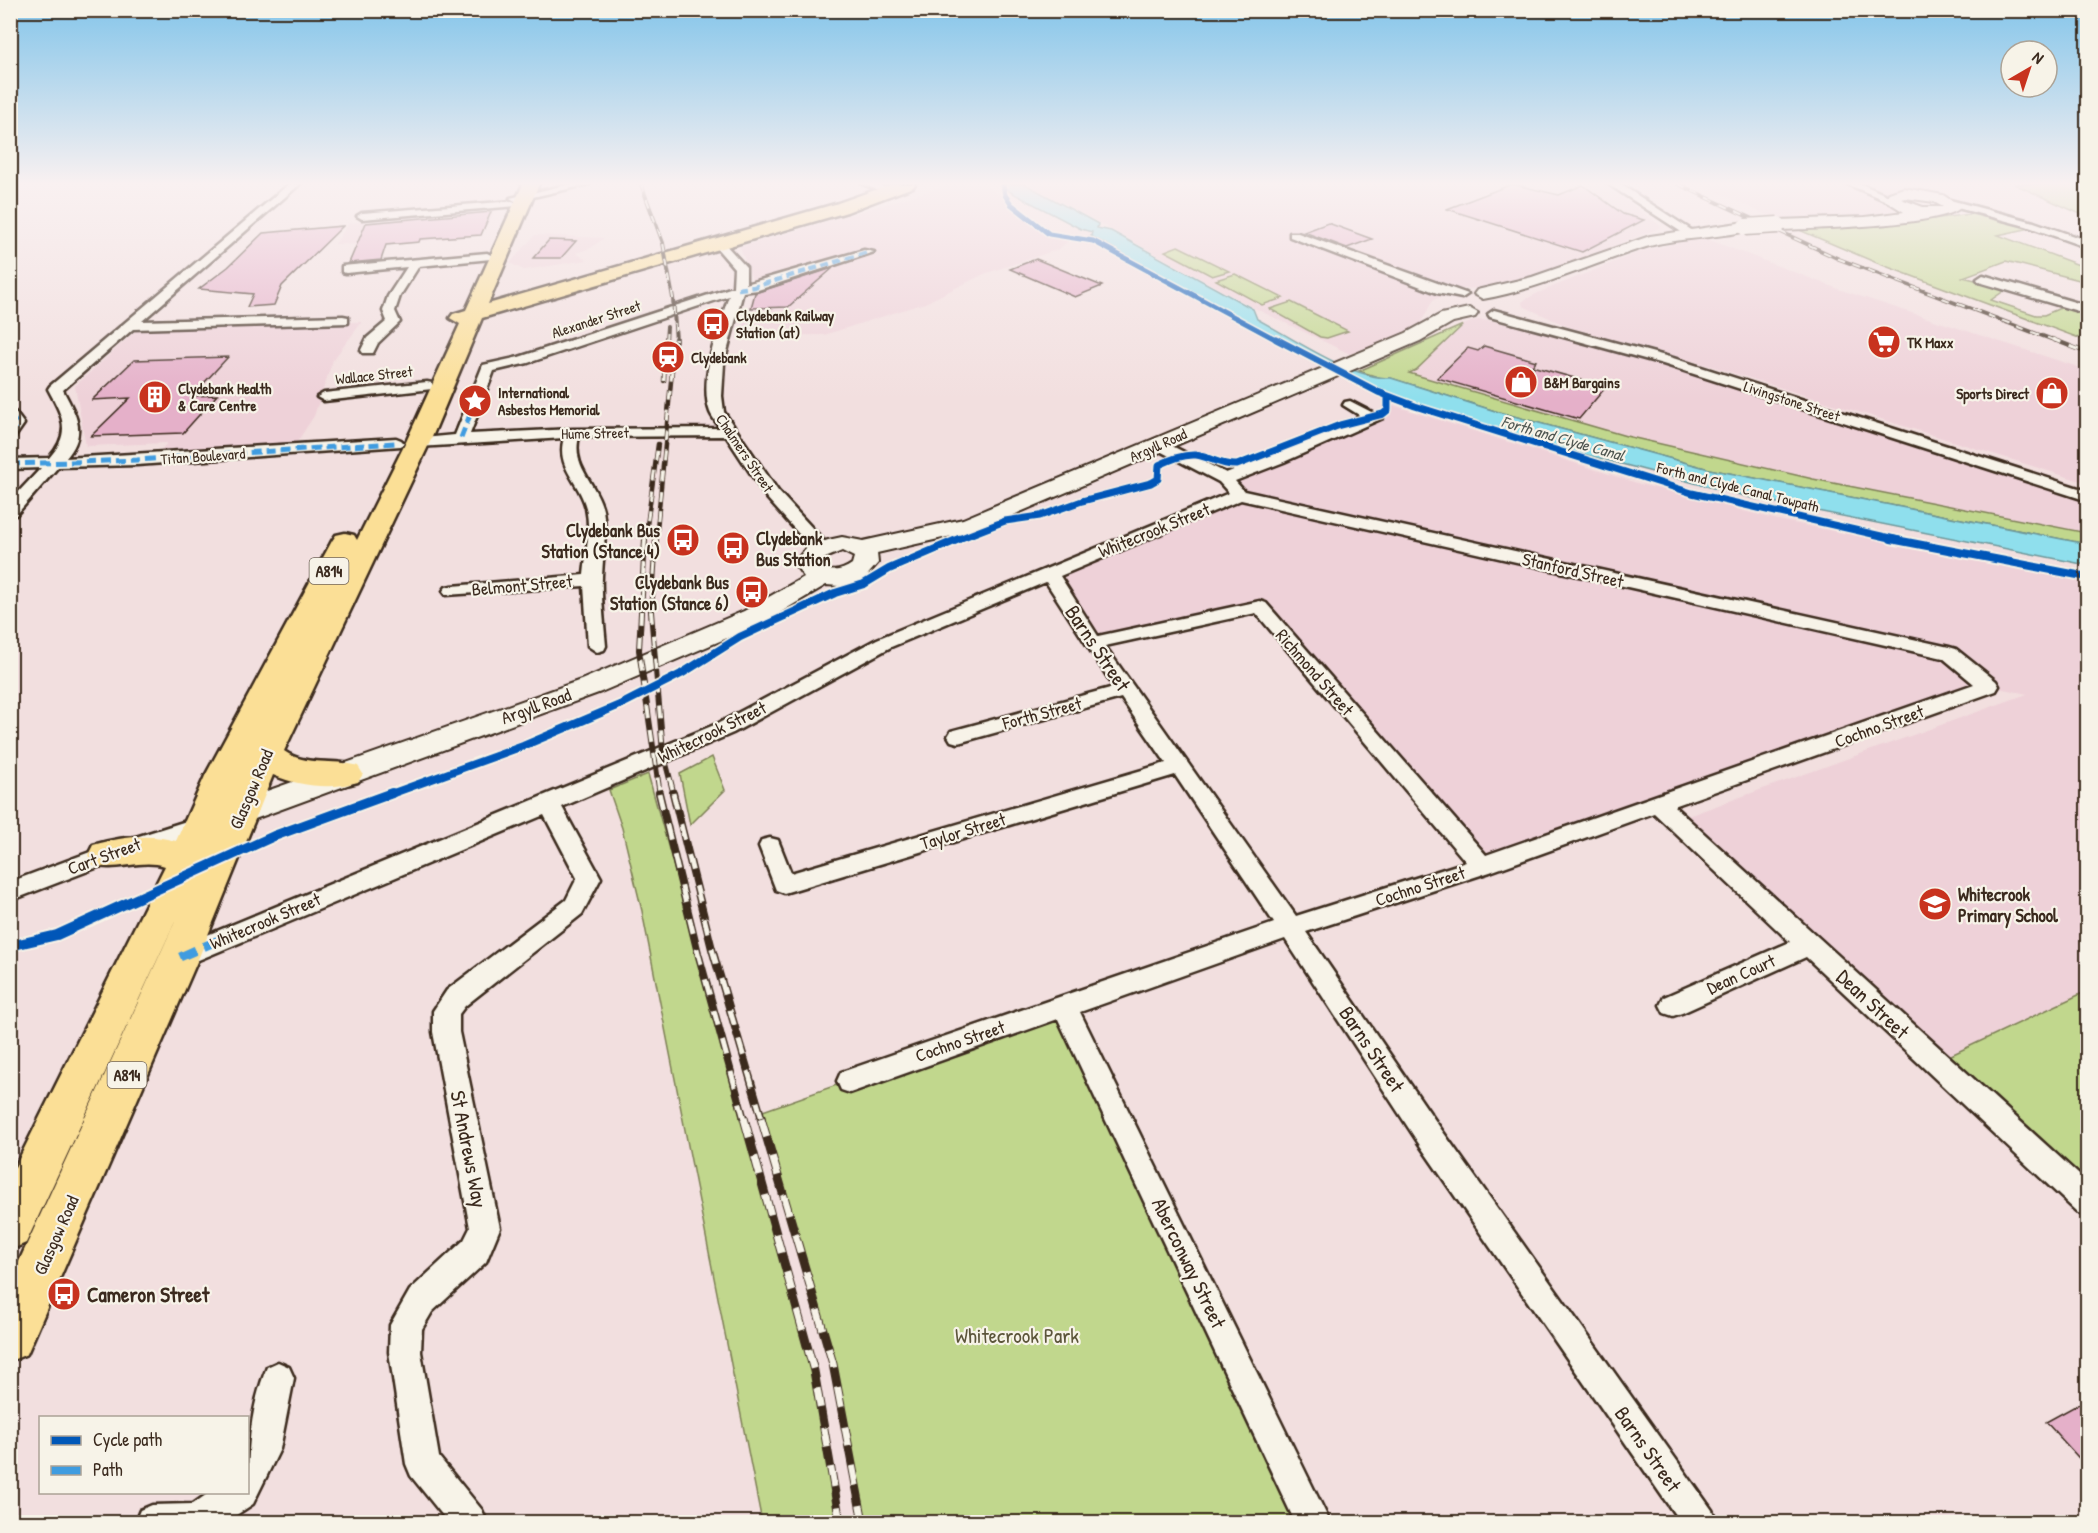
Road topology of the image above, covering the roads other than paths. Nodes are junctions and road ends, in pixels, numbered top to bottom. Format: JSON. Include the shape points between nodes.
{"nodes":[{"id":1,"x":212,"y":256,"type":"edge"},
{"id":2,"x":494,"y":256,"type":"edge"},
{"id":3,"x":678,"y":256,"type":"edge"},
{"id":4,"x":730,"y":256,"type":"edge"},
{"id":5,"x":856,"y":256,"type":"edge"},
{"id":6,"x":1343,"y":256,"type":"edge"},
{"id":7,"x":1608,"y":256,"type":"edge"},
{"id":8,"x":487,"y":257,"type":"joint"},
{"id":9,"x":414,"y":265,"type":"junction"},
{"id":10,"x":346,"y":269,"type":"dead end"},
{"id":11,"x":1983,"y":279,"type":"dead end"},
{"id":12,"x":738,"y":289,"type":"junction"},
{"id":13,"x":1450,"y":301,"type":"junction"},
{"id":14,"x":1503,"y":304,"type":"junction"},
{"id":15,"x":2088,"y":310,"type":"edge"},
{"id":16,"x":468,"y":315,"type":"junction"},
{"id":17,"x":343,"y":320,"type":"dead end"},
{"id":18,"x":131,"y":325,"type":"junction"},
{"id":19,"x":368,"y":350,"type":"dead end"},
{"id":20,"x":427,"y":386,"type":"junction"},
{"id":21,"x":324,"y":397,"type":"dead end"},
{"id":22,"x":1350,"y":405,"type":"dead end"},
{"id":23,"x":10,"y":415,"type":"edge"},
{"id":24,"x":728,"y":432,"type":"junction"},
{"id":25,"x":573,"y":433,"type":"junction"},
{"id":26,"x":10,"y":434,"type":"edge"},
{"id":27,"x":461,"y":438,"type":"junction"},
{"id":28,"x":407,"y":442,"type":"junction"},
{"id":29,"x":1159,"y":445,"type":"junction"},
{"id":30,"x":10,"y":464,"type":"edge"},
{"id":31,"x":52,"y":464,"type":"junction"},
{"id":32,"x":1225,"y":479,"type":"junction"},
{"id":33,"x":2088,"y":483,"type":"edge"},
{"id":34,"x":1239,"y":495,"type":"junction"},
{"id":35,"x":2088,"y":496,"type":"edge"},
{"id":36,"x":10,"y":512,"type":"edge"},
{"id":37,"x":821,"y":548,"type":"junction"},
{"id":38,"x":861,"y":549,"type":"junction"},
{"id":39,"x":1049,"y":573,"type":"junction"},
{"id":40,"x":822,"y":577,"type":"junction"},
{"id":41,"x":592,"y":580,"type":"junction"},
{"id":42,"x":452,"y":591,"type":"dead end"},
{"id":43,"x":1093,"y":643,"type":"junction"},
{"id":44,"x":597,"y":646,"type":"dead end"},
{"id":45,"x":1989,"y":686,"type":"joint"},
{"id":46,"x":1126,"y":690,"type":"junction"},
{"id":47,"x":958,"y":736,"type":"dead end"},
{"id":48,"x":266,"y":754,"type":"junction"},
{"id":49,"x":1181,"y":766,"type":"junction"},
{"id":50,"x":346,"y":774,"type":"junction"},
{"id":51,"x":549,"y":804,"type":"junction"},
{"id":52,"x":1659,"y":805,"type":"junction"},
{"id":53,"x":241,"y":812,"type":"junction"},
{"id":54,"x":191,"y":842,"type":"junction"},
{"id":55,"x":770,"y":846,"type":"dead end"},
{"id":56,"x":106,"y":855,"type":"joint"},
{"id":57,"x":1482,"y":866,"type":"junction"},
{"id":58,"x":10,"y":892,"type":"edge"},
{"id":59,"x":1291,"y":927,"type":"junction"},
{"id":60,"x":1810,"y":944,"type":"junction"},
{"id":61,"x":180,"y":957,"type":"junction"},
{"id":62,"x":1064,"y":1005,"type":"junction"},
{"id":63,"x":1673,"y":1005,"type":"dead end"},
{"id":64,"x":850,"y":1081,"type":"dead end"},
{"id":65,"x":2088,"y":1203,"type":"edge"},
{"id":66,"x":10,"y":1227,"type":"edge"},
{"id":67,"x":10,"y":1337,"type":"edge"},
{"id":68,"x":278,"y":1378,"type":"dead end"},
{"id":69,"x":249,"y":1478,"type":"edge"},
{"id":70,"x":238,"y":1494,"type":"edge"},
{"id":71,"x":153,"y":1522,"type":"edge"},
{"id":72,"x":470,"y":1522,"type":"edge"},
{"id":73,"x":1313,"y":1522,"type":"edge"},
{"id":74,"x":1700,"y":1522,"type":"edge"}],
"edges":[{"from":1,"to":18,"type":"street"},
{"from":2,"to":16,"type":"main road","number":"A814"},
{"from":3,"to":16,"type":"main road"},
{"from":4,"to":12,"type":"street","name":"Chalmers Street","via":[[740,267]]},
{"from":5,"to":12,"type":"street","name":"Alexander Street"},
{"from":6,"to":13,"type":"street"},
{"from":7,"to":14,"type":"street","name":"Argyll Road","via":[[1554,277]]},
{"from":8,"to":9,"type":"street"},
{"from":8,"to":16,"type":"main road","number":"A814"},
{"from":9,"to":10,"type":"street"},
{"from":9,"to":19,"type":"street","via":[[394,296],[389,311],[394,322],[372,341]]},
{"from":11,"to":15,"type":"street"},
{"from":12,"to":24,"type":"street","name":"Chalmers Street","via":[[723,340],[714,398]]},
{"from":12,"to":27,"type":"street","name":"Alexander Street","via":[[488,368]]},
{"from":13,"to":14,"type":"street","via":[[1483,294]]},
{"from":13,"to":14,"type":"street","name":"Argyll Road","via":[[1469,314]]},
{"from":13,"to":29,"type":"street","name":"Argyll Road","via":[[1413,337]]},
{"from":14,"to":33,"type":"street","name":"Livingstone Street"},
{"from":14,"to":35,"type":"street","name":"Livingstone Street"},
{"from":16,"to":20,"type":"main road","name":"Glasgow Road","number":"A814"},
{"from":16,"to":28,"type":"main road","name":"Glasgow Road","number":"A814"},
{"from":17,"to":18,"type":"street"},
{"from":18,"to":31,"type":"street","via":[[55,388],[71,418],[69,445]]},
{"from":20,"to":21,"type":"street","name":"Wallace Street"},
{"from":20,"to":28,"type":"main road","name":"Glasgow Road","number":"A814"},
{"from":22,"to":32,"type":"street","via":[[1376,418]]},
{"from":23,"to":26,"type":"street","via":[[17,424]]},
{"from":24,"to":25,"type":"street","name":"Hume Street"},
{"from":24,"to":37,"type":"street","name":"Chalmers Street","via":[[772,494]]},
{"from":25,"to":27,"type":"street","name":"Hume Street"},
{"from":25,"to":41,"type":"street","name":"Belmont Street","via":[[567,455],[593,503],[596,519]]},
{"from":27,"to":28,"type":"street","name":"Hume Street"},
{"from":28,"to":31,"type":"street","name":"Titan Boulevard"},
{"from":28,"to":48,"type":"main road","name":"Glasgow Road","number":"A814"},
{"from":28,"to":54,"type":"main road","name":"Glasgow Road","number":"A814"},
{"from":29,"to":32,"type":"street"},
{"from":29,"to":38,"type":"street","name":"Argyll Road","via":[[969,525]]},
{"from":30,"to":31,"type":"street","name":"Titan Boulevard"},
{"from":31,"to":36,"type":"street"},
{"from":32,"to":34,"type":"street"},
{"from":34,"to":39,"type":"street","name":"Whitecrook Street"},
{"from":34,"to":45,"type":"street","name":"Stanford Street","via":[[1949,652]]},
{"from":37,"to":38,"type":"street","name":"Argyll Road","via":[[842,544]]},
{"from":37,"to":40,"type":"street","via":[[808,560],[808,567]]},
{"from":38,"to":40,"type":"street","via":[[867,561],[856,573]]},
{"from":39,"to":43,"type":"street","name":"Barns Street"},
{"from":39,"to":51,"type":"street","name":"Whitecrook Street","via":[[884,643],[726,728]]},
{"from":40,"to":50,"type":"street","name":"Argyll Road","via":[[753,617],[611,678]]},
{"from":41,"to":42,"type":"street","name":"Belmont Street"},
{"from":41,"to":44,"type":"street","name":"Belmont Street"},
{"from":43,"to":46,"type":"street","name":"Barns Street"},
{"from":43,"to":57,"type":"street","name":"Richmond Street","via":[[1260,607]]},
{"from":45,"to":52,"type":"street","name":"Cochno Street"},
{"from":46,"to":47,"type":"street","name":"Forth Street"},
{"from":46,"to":49,"type":"street","name":"Barns Street"},
{"from":48,"to":50,"type":"main road","via":[[291,771]]},
{"from":48,"to":53,"type":"main road","name":"Glasgow Road","number":"A814"},
{"from":49,"to":55,"type":"street","name":"Taylor Street","via":[[784,884]]},
{"from":49,"to":59,"type":"street","name":"Barns Street"},
{"from":50,"to":53,"type":"street","name":"Argyll Road"},
{"from":51,"to":61,"type":"street","name":"Whitecrook Street"},
{"from":51,"to":72,"type":"street","name":"St Andrews Way","via":[[589,878],[574,907],[456,998],[446,1011],[446,1032],[485,1228],[475,1251],[421,1301],[406,1325],[405,1352],[423,1464]]},
{"from":52,"to":57,"type":"street","name":"Cochno Street"},
{"from":52,"to":60,"type":"street","name":"Dean Street"},
{"from":53,"to":54,"type":"main road"},
{"from":53,"to":61,"type":"main road","name":"Glasgow Road","number":"A814"},
{"from":54,"to":56,"type":"main road","via":[[160,850]]},
{"from":54,"to":66,"type":"main road","name":"Glasgow Road","number":"A814"},
{"from":56,"to":58,"type":"street","name":"Cart Street"},
{"from":57,"to":59,"type":"street","name":"Cochno Street"},
{"from":59,"to":62,"type":"street","name":"Cochno Street"},
{"from":59,"to":74,"type":"street","name":"Barns Street","via":[[1431,1138]]},
{"from":60,"to":63,"type":"street","name":"Dean Court"},
{"from":60,"to":65,"type":"street","name":"Dean Street"},
{"from":61,"to":67,"type":"main road","name":"Glasgow Road","number":"A814"},
{"from":62,"to":64,"type":"street","name":"Cochno Street"},
{"from":62,"to":73,"type":"street","name":"Aberconway Street"},
{"from":68,"to":69,"type":"street","via":[[263,1449]]},
{"from":70,"to":71,"type":"street","via":[[198,1521]]}]}
